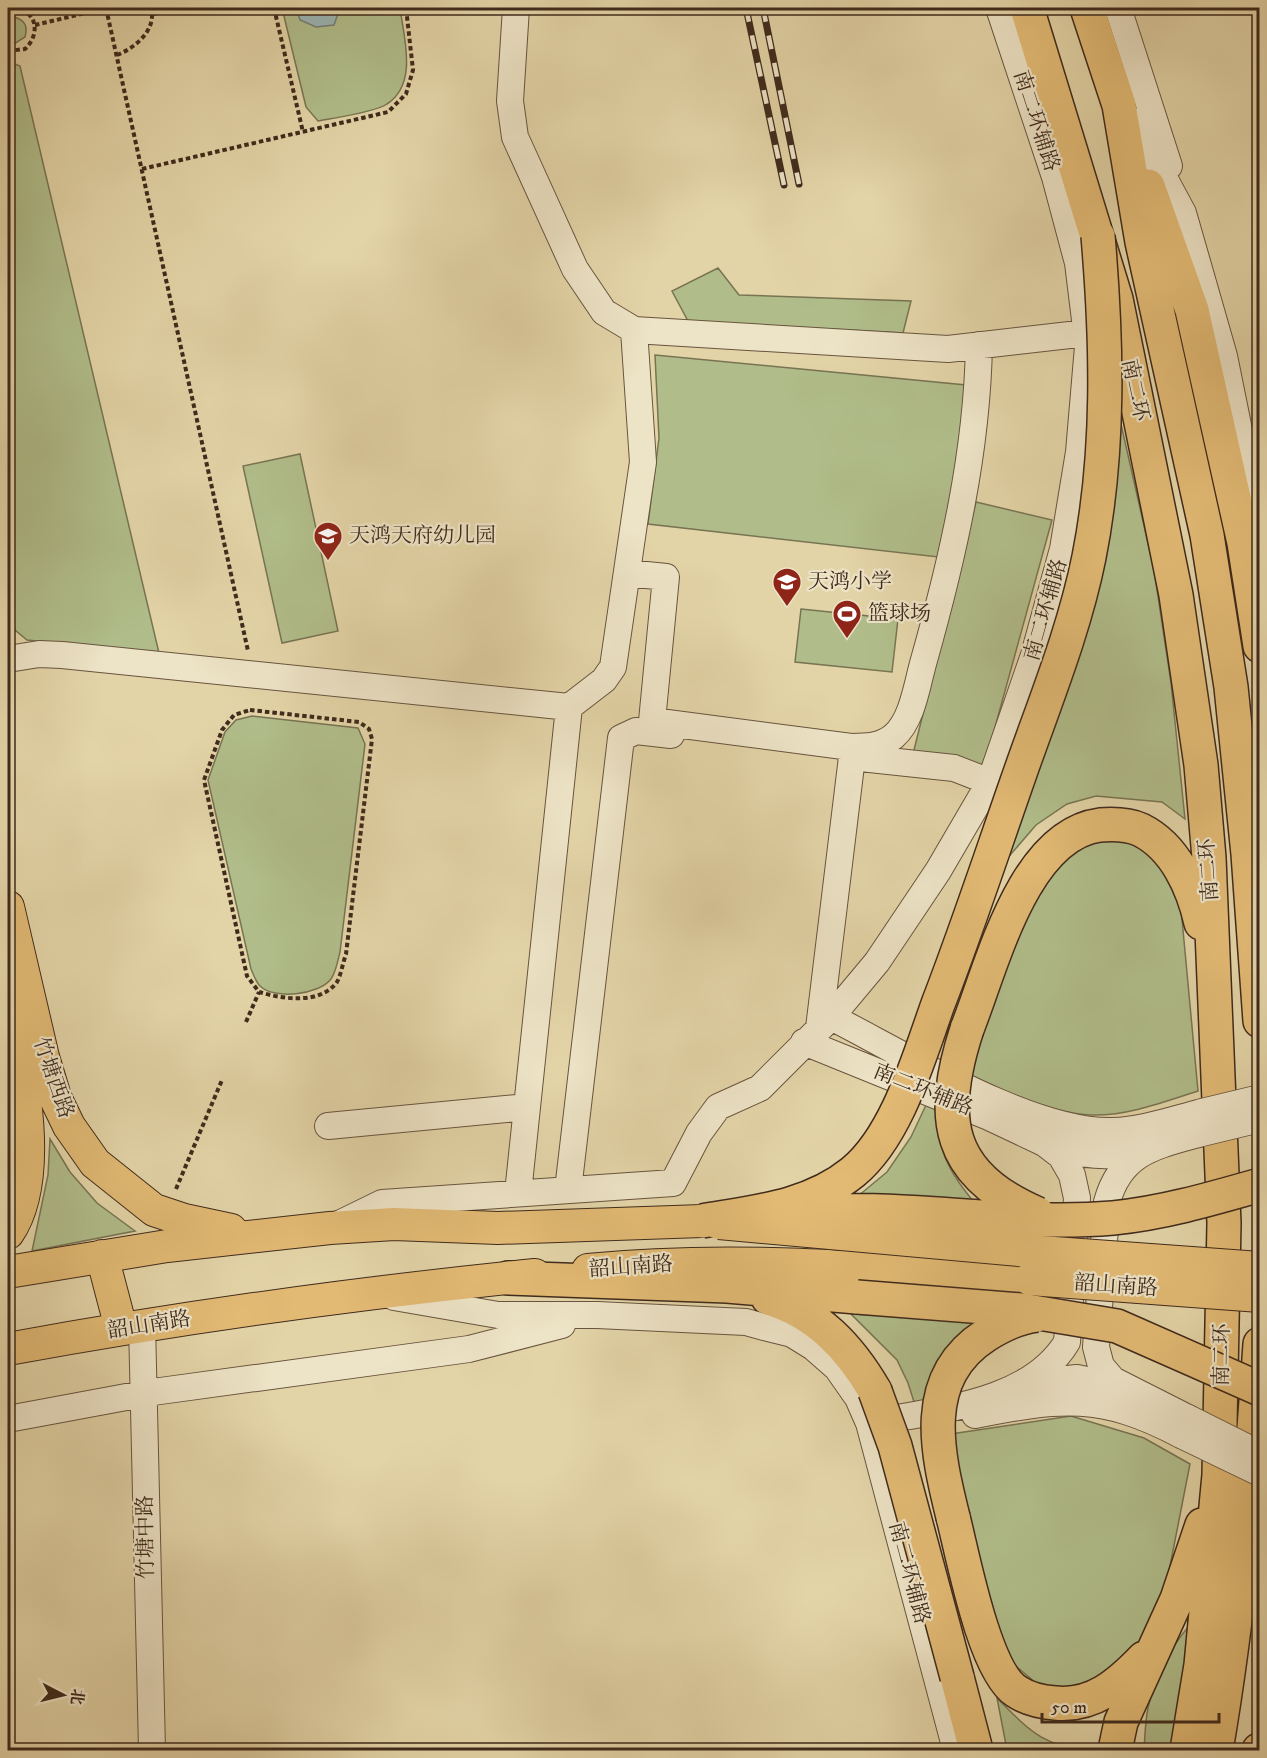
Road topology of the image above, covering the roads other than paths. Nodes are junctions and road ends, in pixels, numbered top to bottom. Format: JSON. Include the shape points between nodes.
{"nodes":[{"id":1,"x":516,"y":8,"type":"edge"},
{"id":2,"x":999,"y":8,"type":"edge"},
{"id":3,"x":1027,"y":8,"type":"edge"},
{"id":4,"x":1087,"y":8,"type":"edge"},
{"id":5,"x":1118,"y":8,"type":"edge"},
{"id":6,"x":1119,"y":105,"type":"junction"},
{"id":7,"x":1183,"y":213,"type":"junction"},
{"id":8,"x":1098,"y":236,"type":"junction"},
{"id":9,"x":634,"y":330,"type":"junction"},
{"id":10,"x":1087,"y":337,"type":"junction"},
{"id":11,"x":979,"y":345,"type":"junction"},
{"id":12,"x":1260,"y":534,"type":"edge"},
{"id":13,"x":627,"y":573,"type":"junction"},
{"id":14,"x":1260,"y":646,"type":"edge"},
{"id":15,"x":8,"y":659,"type":"edge"},
{"id":16,"x":569,"y":707,"type":"junction"},
{"id":17,"x":852,"y":757,"type":"junction"},
{"id":18,"x":990,"y":782,"type":"junction"},
{"id":19,"x":8,"y":907,"type":"edge"},
{"id":20,"x":1215,"y":986,"type":"junction"},
{"id":21,"x":8,"y":1007,"type":"edge"},
{"id":22,"x":1260,"y":1021,"type":"edge"},
{"id":23,"x":818,"y":1029,"type":"junction"},
{"id":24,"x":1260,"y":1098,"type":"edge"},
{"id":25,"x":527,"y":1107,"type":"junction"},
{"id":26,"x":1260,"y":1119,"type":"edge"},
{"id":27,"x":1202,"y":1123,"type":"junction"},
{"id":28,"x":328,"y":1126,"type":"dead end"},
{"id":29,"x":1115,"y":1131,"type":"junction"},
{"id":30,"x":1082,"y":1142,"type":"junction"},
{"id":31,"x":1044,"y":1143,"type":"junction"},
{"id":32,"x":1153,"y":1147,"type":"junction"},
{"id":33,"x":1112,"y":1156,"type":"junction"},
{"id":34,"x":1260,"y":1185,"type":"edge"},
{"id":35,"x":568,"y":1190,"type":"junction"},
{"id":36,"x":518,"y":1193,"type":"junction"},
{"id":37,"x":1077,"y":1198,"type":"junction"},
{"id":38,"x":1107,"y":1202,"type":"junction"},
{"id":39,"x":1048,"y":1218,"type":"junction"},
{"id":40,"x":702,"y":1221,"type":"junction"},
{"id":41,"x":330,"y":1228,"type":"junction"},
{"id":42,"x":8,"y":1233,"type":"edge"},
{"id":43,"x":265,"y":1235,"type":"junction"},
{"id":44,"x":102,"y":1256,"type":"junction"},
{"id":45,"x":1260,"y":1268,"type":"edge"},
{"id":46,"x":8,"y":1272,"type":"edge"},
{"id":47,"x":508,"y":1278,"type":"junction"},
{"id":48,"x":727,"y":1286,"type":"junction"},
{"id":49,"x":372,"y":1293,"type":"junction"},
{"id":50,"x":1260,"y":1296,"type":"edge"},
{"id":51,"x":597,"y":1315,"type":"junction"},
{"id":52,"x":132,"y":1326,"type":"junction"},
{"id":53,"x":1062,"y":1328,"type":"junction"},
{"id":54,"x":1260,"y":1344,"type":"edge"},
{"id":55,"x":1096,"y":1347,"type":"junction"},
{"id":56,"x":8,"y":1349,"type":"edge"},
{"id":57,"x":1016,"y":1386,"type":"junction"},
{"id":58,"x":1256,"y":1389,"type":"edge"},
{"id":59,"x":1063,"y":1390,"type":"junction"},
{"id":60,"x":1093,"y":1391,"type":"junction"},
{"id":61,"x":1133,"y":1392,"type":"junction"},
{"id":62,"x":143,"y":1394,"type":"junction"},
{"id":63,"x":1222,"y":1402,"type":"junction"},
{"id":64,"x":8,"y":1419,"type":"edge"},
{"id":65,"x":1184,"y":1426,"type":"junction"},
{"id":66,"x":871,"y":1430,"type":"junction"},
{"id":67,"x":1260,"y":1454,"type":"edge"},
{"id":68,"x":1260,"y":1473,"type":"edge"},
{"id":69,"x":1154,"y":1648,"type":"junction"},
{"id":70,"x":152,"y":1750,"type":"edge"},
{"id":71,"x":956,"y":1750,"type":"edge"},
{"id":72,"x":976,"y":1750,"type":"edge"},
{"id":73,"x":1115,"y":1750,"type":"edge"},
{"id":74,"x":1187,"y":1750,"type":"edge"},
{"id":75,"x":1216,"y":1750,"type":"edge"}],
"edges":[{"from":1,"to":9,"type":"street","via":[[510,101],[515,137],[574,269],[604,312]]},
{"from":2,"to":10,"type":"street","name":"南二环辅路","via":[[1067,220],[1078,263]]},
{"from":3,"to":8,"type":"highway","name":"南二环"},
{"from":4,"to":6,"type":"highway","name":"南二环"},
{"from":5,"to":7,"type":"street"},
{"from":6,"to":7,"type":"street"},
{"from":6,"to":14,"type":"highway","via":[[1192,310],[1244,543]]},
{"from":6,"to":22,"type":"highway","name":"南二环","via":[[1142,242],[1207,535],[1231,687]]},
{"from":7,"to":12,"type":"street","via":[[1224,356]]},
{"from":8,"to":10,"type":"street","name":"南二环辅路"},
{"from":8,"to":20,"type":"highway","name":"南二环","via":[[1116,299],[1176,595],[1200,765]]},
{"from":8,"to":40,"type":"highway","bridge":true,"via":[[1104,417],[1101,476],[1089,558],[1061,656],[917,1062],[876,1149],[854,1171],[823,1193],[794,1204]]},
{"from":9,"to":11,"type":"street","via":[[948,348]]},
{"from":9,"to":13,"type":"street","via":[[643,462]]},
{"from":10,"to":11,"type":"street"},
{"from":10,"to":18,"type":"street","name":"南二环辅路","via":[[1079,452],[1063,549],[1034,655]]},
{"from":11,"to":13,"type":"street","via":[[967,482],[949,571],[910,711],[895,736],[875,747],[851,747],[652,721],[666,577]]},
{"from":13,"to":16,"type":"street","via":[[613,667],[604,680]]},
{"from":15,"to":16,"type":"street","via":[[62,655]]},
{"from":16,"to":25,"type":"street"},
{"from":17,"to":18,"type":"street","via":[[954,768]]},
{"from":17,"to":23,"type":"street"},
{"from":17,"to":35,"type":"street","via":[[636,731],[621,738]]},
{"from":18,"to":23,"type":"street","name":"南二环辅路","via":[[938,871],[877,962]]},
{"from":19,"to":43,"type":"main road","name":"竹塘西路","via":[[55,1097],[69,1126],[95,1163],[154,1210]]},
{"from":20,"to":39,"type":"highway","bridge":true,"via":[[1198,910],[1187,882],[1169,853],[1152,836],[1132,826],[1083,827],[1060,841],[1038,863],[1018,897],[967,1029],[956,1062],[951,1096],[958,1145],[974,1171],[998,1193]]},
{"from":20,"to":63,"type":"highway","name":"南二环","via":[[1224,1223]]},
{"from":21,"to":42,"type":"main road","name":"竹塘西路","via":[[26,1109],[28,1150],[22,1195]]},
{"from":23,"to":30,"type":"street","via":[[1051,1121]]},
{"from":23,"to":31,"type":"street","name":"南二环辅路"},
{"from":23,"to":35,"type":"street","via":[[760,1088],[718,1107],[699,1133],[673,1183]]},
{"from":24,"to":27,"type":"street","bridge":true},
{"from":25,"to":28,"type":"street"},
{"from":25,"to":36,"type":"street"},
{"from":26,"to":27,"type":"street","bridge":true},
{"from":27,"to":29,"type":"street"},
{"from":27,"to":32,"type":"street"},
{"from":29,"to":30,"type":"street"},
{"from":29,"to":33,"type":"street"},
{"from":30,"to":31,"type":"street"},
{"from":30,"to":33,"type":"street"},
{"from":30,"to":37,"type":"street"},
{"from":31,"to":37,"type":"street","name":"南二环辅路","via":[[1061,1156],[1072,1175]]},
{"from":32,"to":33,"type":"street"},
{"from":32,"to":38,"type":"street","via":[[1120,1171]]},
{"from":33,"to":38,"type":"street"},
{"from":34,"to":39,"type":"highway","bridge":true,"via":[[1151,1213],[1112,1218]]},
{"from":35,"to":36,"type":"street"},
{"from":36,"to":41,"type":"street","via":[[382,1203]]},
{"from":37,"to":53,"type":"street","name":"南二环辅路"},
{"from":38,"to":55,"type":"street"},
{"from":39,"to":40,"type":"highway","bridge":true,"via":[[823,1210]]},
{"from":40,"to":41,"type":"main road","name":"韶山南路","via":[[498,1228],[394,1224]]},
{"from":40,"to":45,"type":"main road","name":"韶山南路","bridge":true,"via":[[865,1238]]},
{"from":41,"to":43,"type":"main road","name":"韶山南路"},
{"from":43,"to":44,"type":"main road","name":"韶山南路"},
{"from":44,"to":46,"type":"main road","name":"韶山南路"},
{"from":44,"to":52,"type":"main road"},
{"from":47,"to":48,"type":"highway"},
{"from":47,"to":49,"type":"main road","name":"韶山南路"},
{"from":47,"to":50,"type":"main road","name":"韶山南路","bridge":true,"via":[[650,1264],[761,1262]]},
{"from":48,"to":53,"type":"highway","bridge":true,"via":[[977,1305]]},
{"from":48,"to":72,"type":"highway","bridge":true,"via":[[807,1315],[838,1339],[875,1391],[895,1446]]},
{"from":49,"to":51,"type":"street","via":[[498,1315]]},
{"from":49,"to":52,"type":"main road","name":"韶山南路"},
{"from":51,"to":62,"type":"street","via":[[470,1349]]},
{"from":51,"to":66,"type":"street","name":"南二环辅路","via":[[746,1322],[792,1334],[837,1368],[858,1398]]},
{"from":52,"to":56,"type":"main road","name":"韶山南路"},
{"from":52,"to":62,"type":"street","name":"竹塘中路"},
{"from":53,"to":57,"type":"street","via":[[1058,1358]]},
{"from":53,"to":58,"type":"highway","bridge":true,"via":[[1118,1326]]},
{"from":53,"to":59,"type":"street","name":"南二环辅路"},
{"from":53,"to":69,"type":"highway","bridge":true,"via":[[1032,1316],[1006,1322],[959,1358],[937,1414],[937,1439],[953,1517],[989,1648],[1001,1676],[1016,1691],[1043,1702],[1064,1704],[1097,1698],[1120,1683]]},
{"from":54,"to":75,"type":"highway","name":"南二环","via":[[1250,1497]]},
{"from":55,"to":60,"type":"street"},
{"from":55,"to":61,"type":"street","via":[[1101,1366],[1113,1380]]},
{"from":57,"to":59,"type":"street","via":[[1038,1380]]},
{"from":57,"to":66,"type":"street"},
{"from":59,"to":60,"type":"street"},
{"from":59,"to":66,"type":"street","via":[[1010,1408]]},
{"from":60,"to":61,"type":"street"},
{"from":60,"to":65,"type":"street","via":[[1117,1407]]},
{"from":61,"to":65,"type":"street"},
{"from":62,"to":64,"type":"street"},
{"from":62,"to":70,"type":"street","name":"竹塘中路"},
{"from":63,"to":69,"type":"highway","via":[[1213,1478],[1200,1535]]},
{"from":63,"to":74,"type":"highway","name":"南二环","via":[[1211,1572]]},
{"from":65,"to":67,"type":"street","bridge":true},
{"from":65,"to":68,"type":"street","bridge":true},
{"from":66,"to":71,"type":"street","name":"南二环辅路"},
{"from":69,"to":73,"type":"highway","via":[[1121,1722]]}]}
